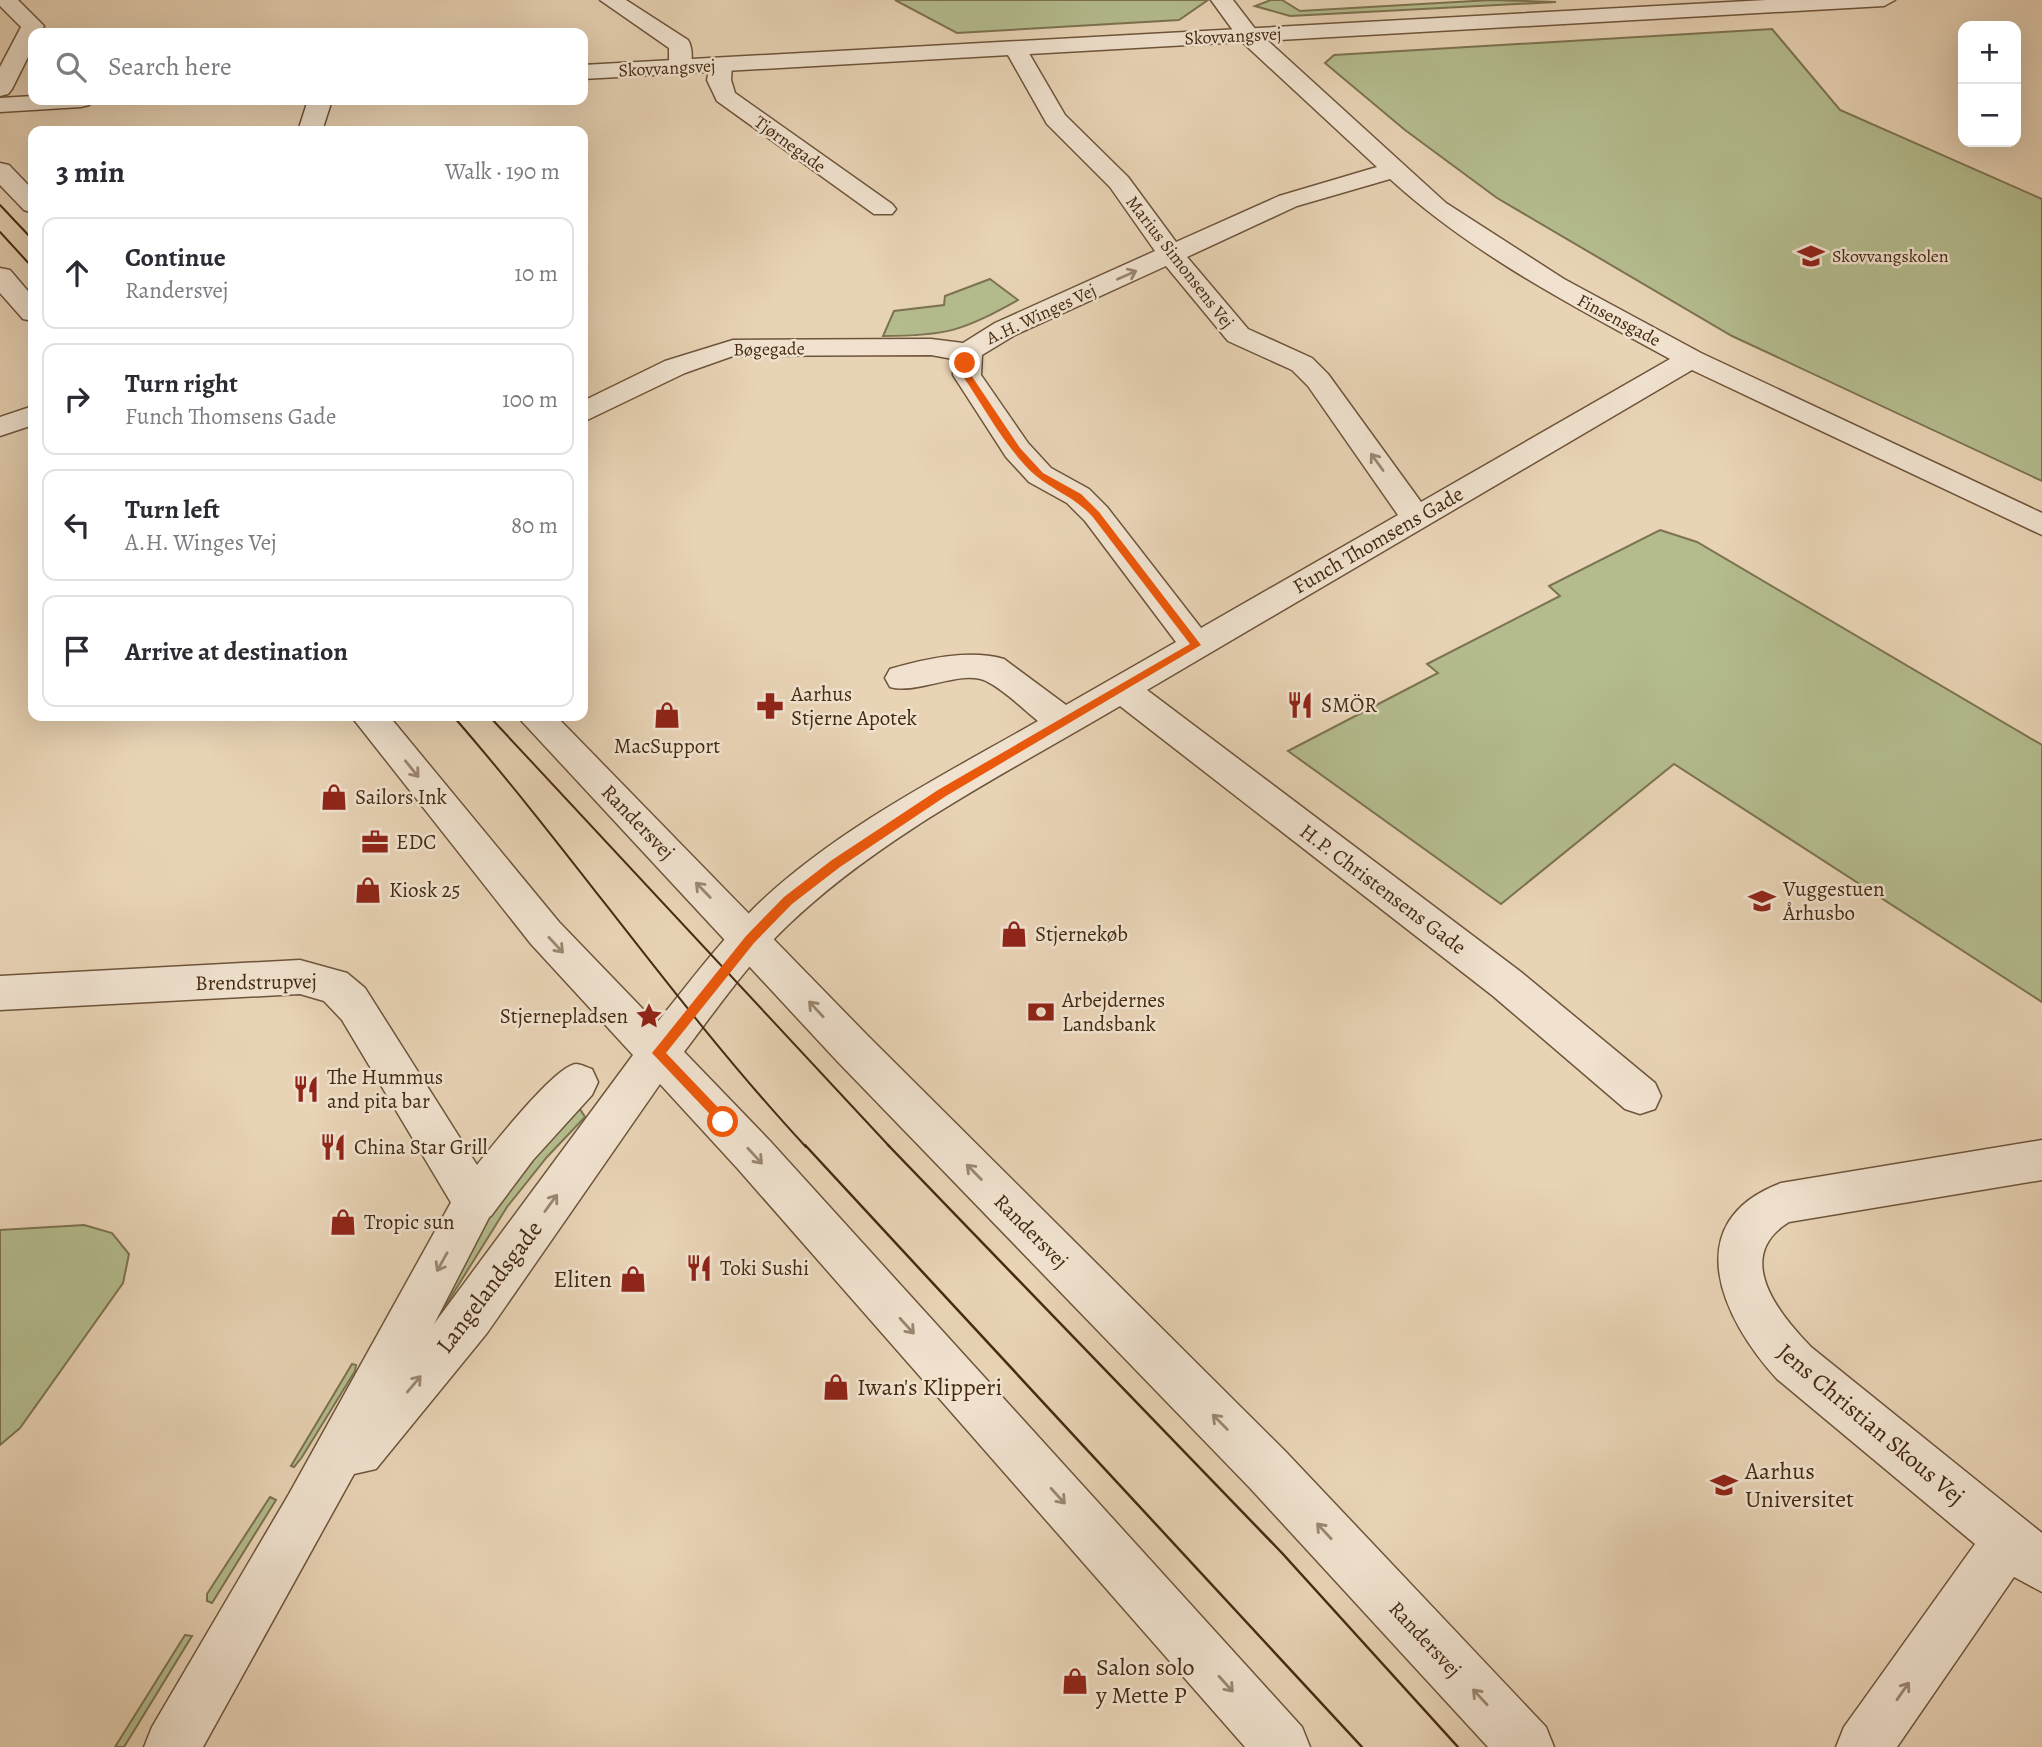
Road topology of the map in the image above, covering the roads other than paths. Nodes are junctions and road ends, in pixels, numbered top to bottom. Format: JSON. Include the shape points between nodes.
{"nodes":[{"id":1,"x":6,"y":0,"type":"edge"},
{"id":2,"x":611,"y":0,"type":"edge"},
{"id":3,"x":1222,"y":0,"type":"edge"},
{"id":4,"x":1884,"y":0,"type":"edge"},
{"id":5,"x":32,"y":28,"type":"edge"},
{"id":6,"x":1248,"y":35,"type":"junction"},
{"id":7,"x":28,"y":36,"type":"edge"},
{"id":8,"x":1015,"y":48,"type":"junction"},
{"id":9,"x":721,"y":65,"type":"junction"},
{"id":10,"x":680,"y":67,"type":"junction"},
{"id":11,"x":588,"y":72,"type":"edge"},
{"id":12,"x":0,"y":89,"type":"edge"},
{"id":13,"x":28,"y":103,"type":"edge"},
{"id":14,"x":0,"y":104,"type":"edge"},
{"id":15,"x":318,"y":105,"type":"edge"},
{"id":16,"x":312,"y":126,"type":"edge"},
{"id":17,"x":0,"y":170,"type":"edge"},
{"id":18,"x":1393,"y":170,"type":"junction"},
{"id":19,"x":28,"y":200,"type":"edge"},
{"id":20,"x":883,"y":209,"type":"dead end"},
{"id":21,"x":1171,"y":255,"type":"junction"},
{"id":22,"x":0,"y":276,"type":"edge"},
{"id":23,"x":28,"y":307,"type":"edge"},
{"id":24,"x":968,"y":352,"type":"junction"},
{"id":25,"x":1691,"y":359,"type":"junction"},
{"id":26,"x":588,"y":411,"type":"edge"},
{"id":27,"x":28,"y":417,"type":"edge"},
{"id":28,"x":0,"y":427,"type":"edge"},
{"id":29,"x":1416,"y":518,"type":"junction"},
{"id":30,"x":2042,"y":525,"type":"edge"},
{"id":31,"x":1196,"y":645,"type":"junction"},
{"id":32,"x":902,"y":678,"type":"dead end"},
{"id":33,"x":1121,"y":689,"type":"junction"},
{"id":34,"x":373,"y":721,"type":"edge"},
{"id":35,"x":540,"y":721,"type":"edge"},
{"id":36,"x":1065,"y":722,"type":"junction"},
{"id":37,"x":750,"y":939,"type":"junction"},
{"id":38,"x":0,"y":993,"type":"edge"},
{"id":39,"x":658,"y":1053,"type":"junction"},
{"id":40,"x":577,"y":1082,"type":"dead end"},
{"id":41,"x":1640,"y":1096,"type":"dead end"},
{"id":42,"x":2042,"y":1160,"type":"edge"},
{"id":43,"x":475,"y":1202,"type":"junction"},
{"id":44,"x":307,"y":1512,"type":"junction"},
{"id":45,"x":2026,"y":1553,"type":"edge"},
{"id":46,"x":172,"y":1747,"type":"edge"},
{"id":47,"x":1282,"y":1747,"type":"edge"},
{"id":48,"x":1526,"y":1747,"type":"edge"},
{"id":49,"x":1864,"y":1747,"type":"edge"}],
"edges":[{"from":1,"to":5,"type":"street"},
{"from":2,"to":10,"type":"street","via":[[680,45]]},
{"from":3,"to":6,"type":"street","name":"Finsensgade"},
{"from":4,"to":6,"type":"street","name":"Skovvangsvej"},
{"from":6,"to":8,"type":"street","name":"Skovvangsvej"},
{"from":6,"to":18,"type":"street","name":"Finsensgade"},
{"from":7,"to":12,"type":"street"},
{"from":8,"to":9,"type":"street","name":"Skovvangsvej"},
{"from":8,"to":21,"type":"street","name":"Marius Simonsens Vej","via":[[1055,119],[1119,182]]},
{"from":9,"to":10,"type":"street","name":"Skovvangsvej"},
{"from":9,"to":20,"type":"street","name":"Tjørnegade","via":[[719,80],[725,96]]},
{"from":10,"to":11,"type":"street","name":"Skovvangsvej"},
{"from":13,"to":14,"type":"street"},
{"from":15,"to":16,"type":"street"},
{"from":17,"to":19,"type":"street"},
{"from":18,"to":21,"type":"street","name":"A.H. Winges Vej","via":[[1288,201]]},
{"from":18,"to":25,"type":"street","name":"Finsensgade","via":[[1437,208],[1555,285]]},
{"from":24,"to":21,"type":"street","name":"A.H. Winges Vej","one_way":true,"via":[[1005,329]]},
{"from":29,"to":21,"type":"street","name":"Marius Simonsens Vej","one_way":true,"via":[[1318,380],[1302,364],[1238,335]]},
{"from":22,"to":23,"type":"street"},
{"from":24,"to":26,"type":"street","name":"Bøgegade","via":[[931,347],[733,348],[670,371]]},
{"from":24,"to":31,"type":"street","name":"A.H. Winges Vej","via":[[967,375],[1017,450],[1040,475],[1078,496],[1096,514]]},
{"from":25,"to":29,"type":"street","name":"Funch Thomsens Gade"},
{"from":25,"to":30,"type":"street","name":"Finsensgade"},
{"from":27,"to":28,"type":"street"},
{"from":29,"to":31,"type":"street","name":"Funch Thomsens Gade"},
{"from":31,"to":33,"type":"street","name":"Funch Thomsens Gade"},
{"from":32,"to":36,"type":"street","via":[[950,668],[992,668]]},
{"from":33,"to":36,"type":"street","name":"Funch Thomsens Gade"},
{"from":33,"to":41,"type":"street","name":"H.P. Christensens Gade","via":[[1507,984]]},
{"from":34,"to":39,"type":"street","one_way":true,"via":[[545,933]]},
{"from":37,"to":35,"type":"street","name":"Randersvej","one_way":true},
{"from":36,"to":37,"type":"street","name":"Funch Thomsens Gade","via":[[942,793],[836,863]]},
{"from":37,"to":39,"type":"street","name":"Funch Thomsens Gade"},
{"from":48,"to":37,"type":"street","name":"Randersvej","one_way":true,"via":[[1268,1470]]},
{"from":38,"to":43,"type":"street","name":"Brendstrupvej","via":[[300,977],[327,980],[345,991],[357,1008]]},
{"from":44,"to":39,"type":"street","name":"Langelandsgade","one_way":true,"via":[[470,1317]]},
{"from":39,"to":47,"type":"street","one_way":true},
{"from":40,"to":43,"type":"street","name":"Langelandsgade","via":[[518,1146]]},
{"from":42,"to":45,"type":"street","name":"Jens Christian Skous Vej","via":[[1781,1203],[1758,1218],[1745,1242],[1738,1275],[1768,1337],[1794,1363]]},
{"from":43,"to":44,"type":"street","name":"Langelandsgade","one_way":true},
{"from":44,"to":46,"type":"street","name":"Langelandsgade"},
{"from":49,"to":45,"type":"street","name":"Jens Christian Skous Vej","one_way":true}]}
